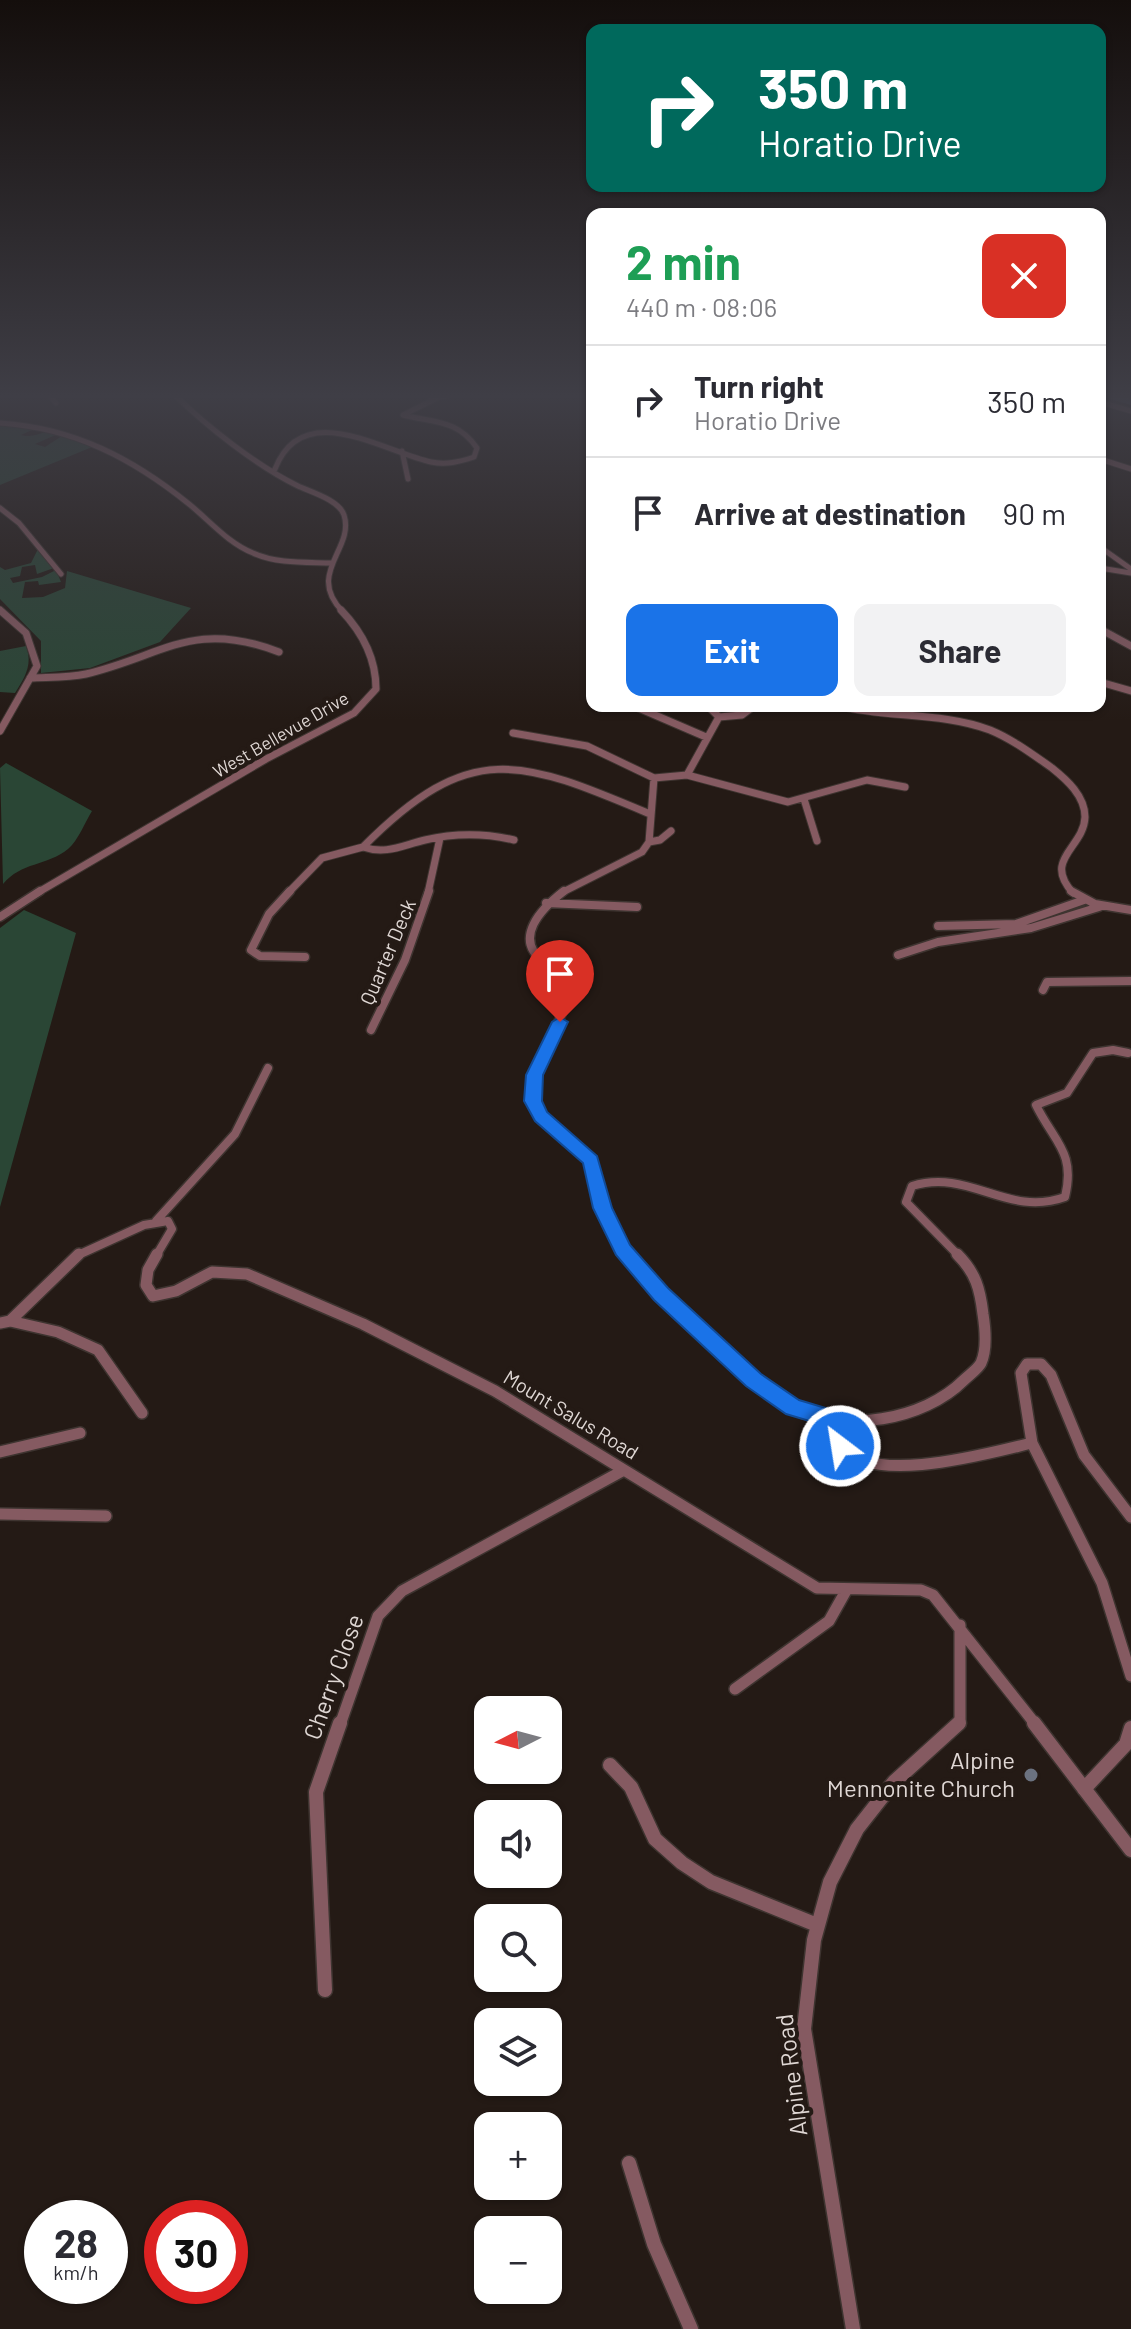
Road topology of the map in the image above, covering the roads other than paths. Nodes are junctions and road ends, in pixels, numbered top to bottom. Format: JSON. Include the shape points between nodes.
{"nodes":[{"id":1,"x":189,"y":503,"type":"edge"},
{"id":2,"x":332,"y":503,"type":"edge"},
{"id":3,"x":0,"y":508,"type":"edge"},
{"id":4,"x":1106,"y":552,"type":"edge"},
{"id":5,"x":332,"y":563,"type":"junction"},
{"id":6,"x":1106,"y":569,"type":"edge"},
{"id":7,"x":1131,"y":571,"type":"edge"},
{"id":8,"x":61,"y":574,"type":"dead end"},
{"id":9,"x":0,"y":610,"type":"edge"},
{"id":10,"x":1106,"y":632,"type":"edge"},
{"id":11,"x":1131,"y":646,"type":"edge"},
{"id":12,"x":279,"y":652,"type":"dead end"},
{"id":13,"x":30,"y":678,"type":"junction"},
{"id":14,"x":1106,"y":684,"type":"edge"},
{"id":15,"x":1131,"y":691,"type":"edge"},
{"id":16,"x":648,"y":712,"type":"edge"},
{"id":17,"x":714,"y":712,"type":"edge"},
{"id":18,"x":746,"y":712,"type":"edge"},
{"id":19,"x":867,"y":712,"type":"edge"},
{"id":20,"x":719,"y":717,"type":"junction"},
{"id":21,"x":0,"y":731,"type":"edge"},
{"id":22,"x":513,"y":733,"type":"dead end"},
{"id":23,"x":706,"y":737,"type":"junction"},
{"id":24,"x":687,"y":775,"type":"junction"},
{"id":25,"x":654,"y":778,"type":"junction"},
{"id":26,"x":905,"y":787,"type":"dead end"},
{"id":27,"x":804,"y":799,"type":"junction"},
{"id":28,"x":650,"y":814,"type":"junction"},
{"id":29,"x":671,"y":831,"type":"dead end"},
{"id":30,"x":440,"y":838,"type":"junction"},
{"id":31,"x":514,"y":840,"type":"dead end"},
{"id":32,"x":817,"y":841,"type":"dead end"},
{"id":33,"x":649,"y":842,"type":"junction"},
{"id":34,"x":363,"y":847,"type":"junction"},
{"id":35,"x":1084,"y":900,"type":"junction"},
{"id":36,"x":546,"y":903,"type":"junction"},
{"id":37,"x":637,"y":907,"type":"dead end"},
{"id":38,"x":1099,"y":907,"type":"junction"},
{"id":39,"x":1131,"y":910,"type":"edge"},
{"id":40,"x":0,"y":917,"type":"edge"},
{"id":41,"x":938,"y":926,"type":"dead end"},
{"id":42,"x":898,"y":955,"type":"dead end"},
{"id":43,"x":305,"y":957,"type":"dead end"},
{"id":44,"x":1131,"y":981,"type":"edge"},
{"id":45,"x":1043,"y":990,"type":"dead end"},
{"id":46,"x":371,"y":1030,"type":"dead end"},
{"id":47,"x":1128,"y":1053,"type":"dead end"},
{"id":48,"x":268,"y":1068,"type":"dead end"},
{"id":49,"x":156,"y":1221,"type":"junction"},
{"id":50,"x":9,"y":1322,"type":"edge"},
{"id":51,"x":0,"y":1331,"type":"edge"},
{"id":52,"x":142,"y":1413,"type":"dead end"},
{"id":53,"x":831,"y":1418,"type":"junction"},
{"id":54,"x":80,"y":1433,"type":"dead end"},
{"id":55,"x":1032,"y":1443,"type":"junction"},
{"id":56,"x":0,"y":1452,"type":"edge"},
{"id":57,"x":624,"y":1470,"type":"junction"},
{"id":58,"x":0,"y":1514,"type":"edge"},
{"id":59,"x":106,"y":1516,"type":"dead end"},
{"id":60,"x":1131,"y":1517,"type":"edge"},
{"id":61,"x":847,"y":1589,"type":"junction"},
{"id":62,"x":960,"y":1625,"type":"junction"},
{"id":63,"x":1131,"y":1676,"type":"edge"},
{"id":64,"x":735,"y":1689,"type":"dead end"},
{"id":65,"x":1131,"y":1728,"type":"edge"},
{"id":66,"x":610,"y":1765,"type":"dead end"},
{"id":67,"x":1084,"y":1789,"type":"junction"},
{"id":68,"x":1131,"y":1850,"type":"edge"},
{"id":69,"x":817,"y":1925,"type":"junction"},
{"id":70,"x":325,"y":1990,"type":"dead end"},
{"id":71,"x":629,"y":2163,"type":"dead end"},
{"id":72,"x":691,"y":2329,"type":"edge"},
{"id":73,"x":853,"y":2329,"type":"edge"}],
"edges":[{"from":1,"to":5,"type":"street","via":[[253,553]]},
{"from":2,"to":5,"type":"street","name":"West Bellevue Drive","via":[[344,514],[345,531]]},
{"from":3,"to":8,"type":"street"},
{"from":4,"to":7,"type":"street"},
{"from":5,"to":40,"type":"street","name":"West Bellevue Drive","via":[[332,601],[362,632],[376,677],[376,689],[354,713],[84,863]]},
{"from":6,"to":7,"type":"street"},
{"from":9,"to":13,"type":"street","via":[[26,633],[37,666]]},
{"from":10,"to":11,"type":"street"},
{"from":12,"to":13,"type":"street","via":[[239,639],[185,640],[158,645],[89,673]]},
{"from":13,"to":21,"type":"street"},
{"from":14,"to":15,"type":"street"},
{"from":16,"to":23,"type":"street"},
{"from":17,"to":20,"type":"street"},
{"from":18,"to":20,"type":"street"},
{"from":19,"to":35,"type":"street","via":[[974,723],[1011,737],[1074,788],[1085,822],[1063,860],[1062,878]]},
{"from":20,"to":23,"type":"street"},
{"from":22,"to":25,"type":"street","via":[[587,746]]},
{"from":23,"to":24,"type":"street"},
{"from":24,"to":25,"type":"street"},
{"from":24,"to":27,"type":"street","via":[[780,801]]},
{"from":25,"to":28,"type":"street"},
{"from":26,"to":27,"type":"street","via":[[867,780]]},
{"from":27,"to":32,"type":"street"},
{"from":28,"to":33,"type":"street"},
{"from":28,"to":34,"type":"street","via":[[564,779],[490,767],[428,788],[391,814]]},
{"from":29,"to":33,"type":"street"},
{"from":30,"to":31,"type":"street","via":[[492,833]]},
{"from":30,"to":34,"type":"street","via":[[381,854]]},
{"from":30,"to":46,"type":"street","name":"Quarter Deck","via":[[426,910]]},
{"from":33,"to":36,"type":"street","via":[[642,852]]},
{"from":34,"to":43,"type":"street","via":[[322,858],[310,878],[271,911],[251,950],[260,956]]},
{"from":35,"to":38,"type":"street"},
{"from":35,"to":41,"type":"street","via":[[1016,924]]},
{"from":36,"to":37,"type":"street"},
{"from":36,"to":53,"type":"street","via":[[531,931],[532,945],[573,988],[535,1075],[533,1101],[541,1116],[591,1160],[602,1208],[623,1250],[661,1294],[754,1380],[793,1408]]},
{"from":38,"to":39,"type":"street"},
{"from":38,"to":42,"type":"street","via":[[1009,933],[914,947]]},
{"from":44,"to":45,"type":"street","via":[[1047,982]]},
{"from":47,"to":53,"type":"street","via":[[1102,1050],[1085,1058],[1067,1093],[1036,1105],[1068,1150],[1071,1166],[1065,1197],[1049,1206],[1024,1206],[951,1179],[928,1178],[912,1186],[906,1202],[969,1266],[980,1286],[985,1328],[981,1363],[956,1388],[918,1410],[867,1421]]},
{"from":48,"to":49,"type":"street","via":[[240,1133]]},
{"from":49,"to":50,"type":"street","via":[[82,1252]]},
{"from":49,"to":57,"type":"street","name":"Mount Salus Road","via":[[168,1221],[172,1229],[148,1270],[146,1285],[153,1296],[176,1291],[212,1272],[247,1274],[363,1324],[495,1391]]},
{"from":50,"to":51,"type":"street"},
{"from":50,"to":52,"type":"street","via":[[58,1332],[98,1350]]},
{"from":53,"to":55,"type":"street","via":[[840,1446],[851,1455],[889,1463],[948,1460]]},
{"from":54,"to":56,"type":"street"},
{"from":55,"to":60,"type":"street","via":[[1021,1373],[1027,1364],[1041,1364],[1051,1375],[1084,1455]]},
{"from":55,"to":63,"type":"street","via":[[1102,1583]]},
{"from":57,"to":61,"type":"street","name":"Mount Salus Road","via":[[817,1588]]},
{"from":57,"to":70,"type":"street","name":"Cherry Close","via":[[444,1565],[402,1591],[378,1616],[316,1792]]},
{"from":58,"to":59,"type":"street"},
{"from":61,"to":62,"type":"street","name":"Mount Salus Road","via":[[921,1590],[933,1595]]},
{"from":61,"to":64,"type":"street","via":[[829,1621]]},
{"from":62,"to":67,"type":"street","name":"Mount Salus Road"},
{"from":62,"to":69,"type":"street","name":"Alpine Road","via":[[960,1722],[875,1803],[844,1848]]},
{"from":65,"to":67,"type":"street","via":[[1126,1744]]},
{"from":66,"to":69,"type":"street","via":[[631,1787],[655,1839],[682,1863],[711,1882]]},
{"from":67,"to":68,"type":"street","name":"Mount Salus Road"},
{"from":69,"to":73,"type":"street","name":"Alpine Road","via":[[804,2029]]},
{"from":71,"to":72,"type":"street","via":[[654,2244]]}]}
